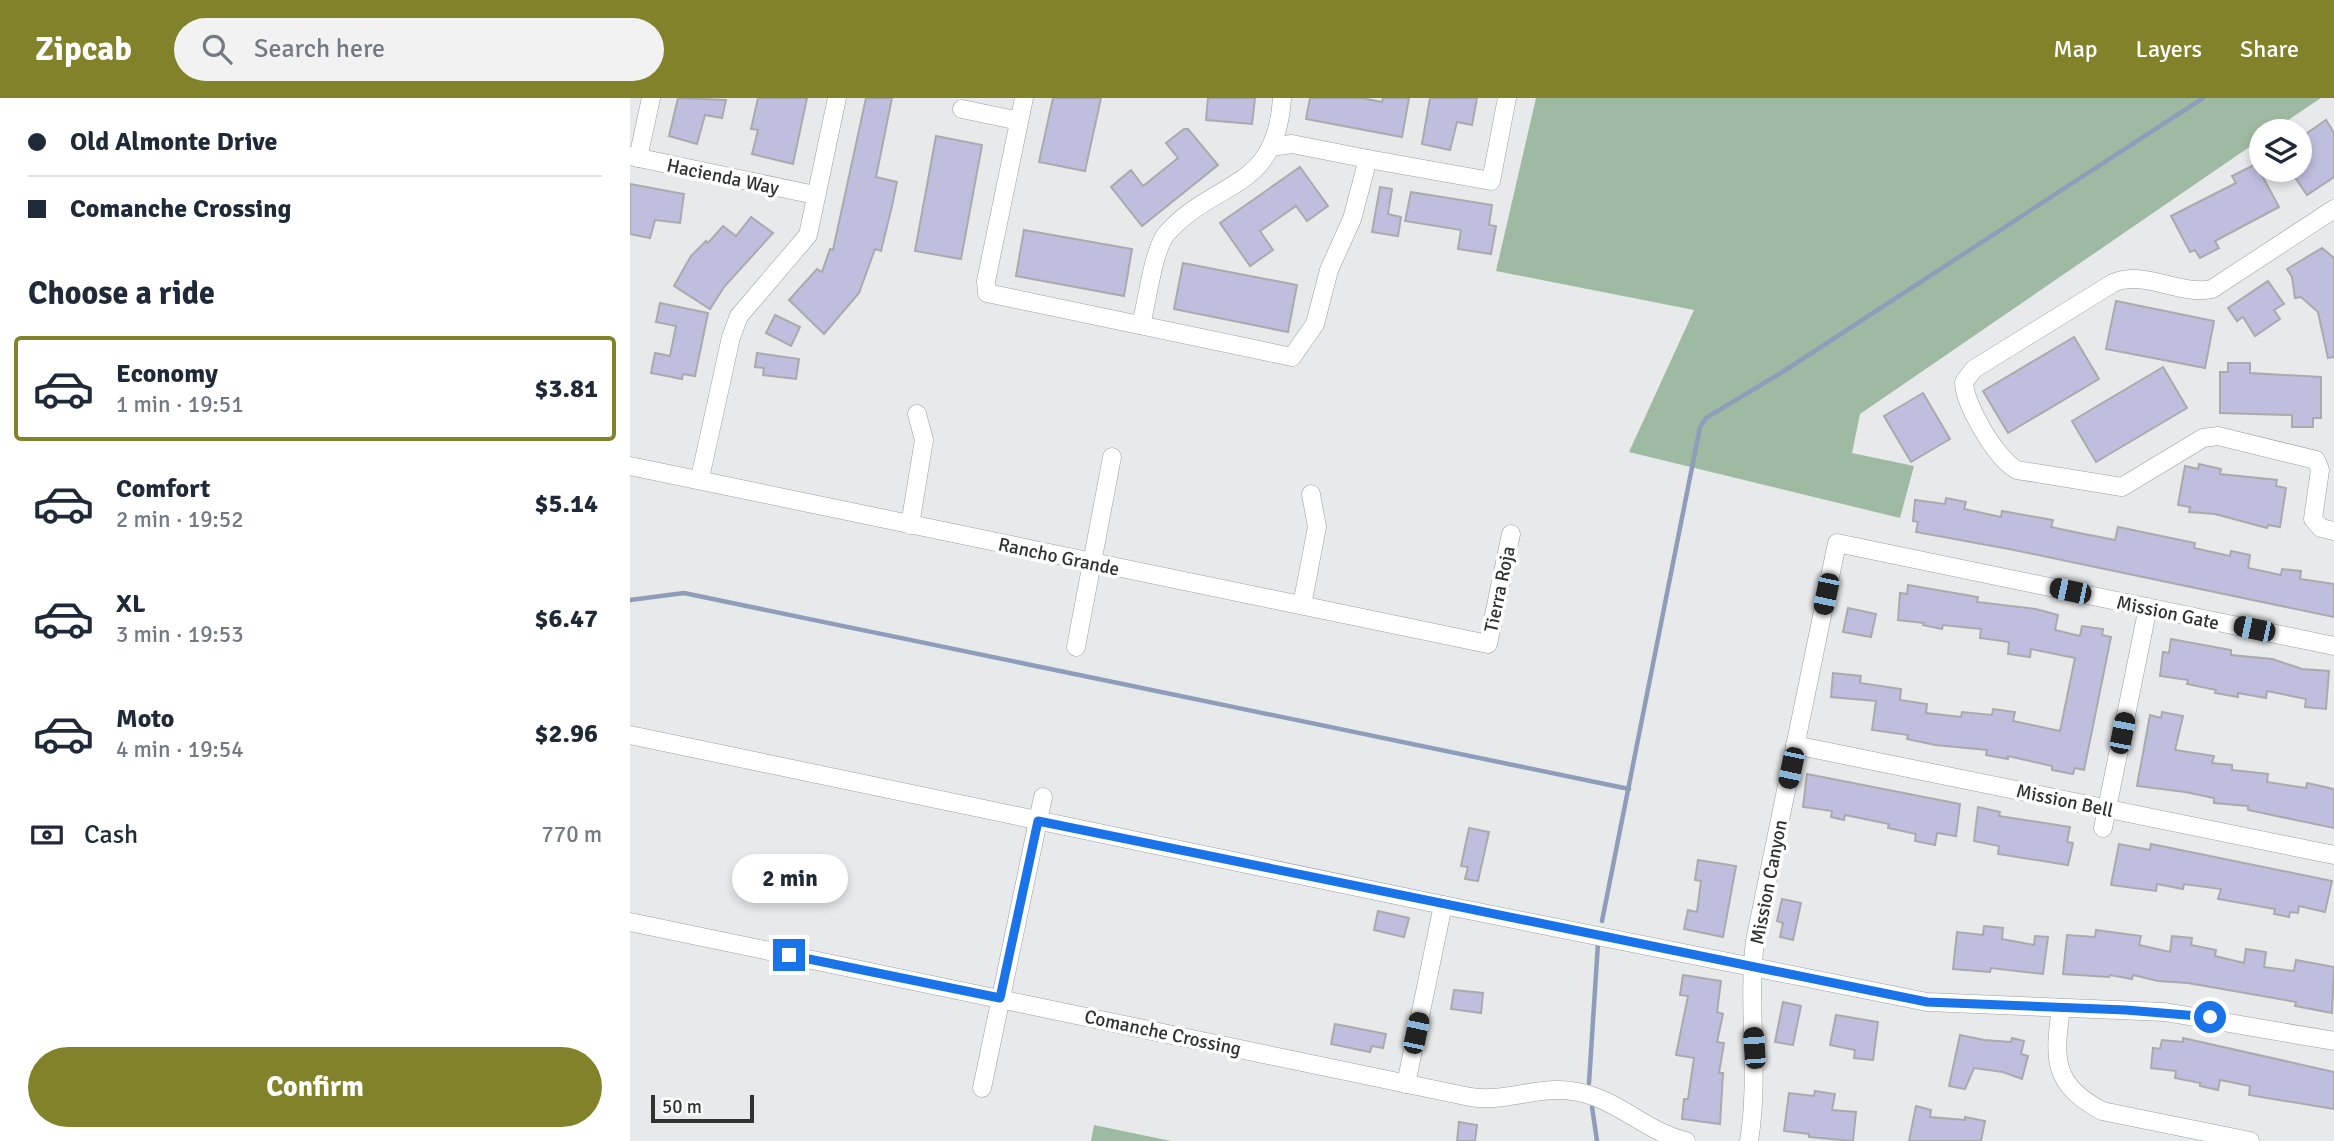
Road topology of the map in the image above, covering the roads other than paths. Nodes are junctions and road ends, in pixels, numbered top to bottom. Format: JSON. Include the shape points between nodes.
{"nodes":[{"id":1,"x":651,"y":98,"type":"edge"},
{"id":2,"x":837,"y":98,"type":"edge"},
{"id":3,"x":1024,"y":98,"type":"edge"},
{"id":4,"x":1282,"y":98,"type":"edge"},
{"id":5,"x":1507,"y":98,"type":"edge"},
{"id":6,"x":962,"y":109,"type":"dead end"},
{"id":7,"x":1019,"y":121,"type":"junction"},
{"id":8,"x":1271,"y":147,"type":"junction"},
{"id":9,"x":634,"y":157,"type":"edge"},
{"id":10,"x":1368,"y":159,"type":"junction"},
{"id":11,"x":815,"y":195,"type":"junction"},
{"id":12,"x":2334,"y":209,"type":"edge"},
{"id":13,"x":1141,"y":325,"type":"junction"},
{"id":14,"x":917,"y":414,"type":"dead end"},
{"id":15,"x":1112,"y":457,"type":"dead end"},
{"id":16,"x":630,"y":466,"type":"edge"},
{"id":17,"x":701,"y":478,"type":"junction"},
{"id":18,"x":1311,"y":494,"type":"dead end"},
{"id":19,"x":910,"y":525,"type":"junction"},
{"id":20,"x":2334,"y":531,"type":"edge"},
{"id":21,"x":1511,"y":534,"type":"dead end"},
{"id":22,"x":1837,"y":543,"type":"joint"},
{"id":23,"x":1092,"y":563,"type":"junction"},
{"id":24,"x":1302,"y":606,"type":"junction"},
{"id":25,"x":2148,"y":607,"type":"junction"},
{"id":26,"x":1488,"y":644,"type":"joint"},
{"id":27,"x":2334,"y":646,"type":"edge"},
{"id":28,"x":1076,"y":647,"type":"dead end"},
{"id":29,"x":630,"y":735,"type":"edge"},
{"id":30,"x":1796,"y":745,"type":"junction"},
{"id":31,"x":1043,"y":797,"type":"dead end"},
{"id":32,"x":2107,"y":809,"type":"junction"},
{"id":33,"x":1038,"y":821,"type":"junction"},
{"id":34,"x":2103,"y":828,"type":"dead end"},
{"id":35,"x":2334,"y":855,"type":"edge"},
{"id":36,"x":1443,"y":905,"type":"junction"},
{"id":37,"x":630,"y":922,"type":"edge"},
{"id":38,"x":1752,"y":965,"type":"junction"},
{"id":39,"x":1000,"y":998,"type":"junction"},
{"id":40,"x":2061,"y":1008,"type":"junction"},
{"id":41,"x":2334,"y":1041,"type":"edge"},
{"id":42,"x":1406,"y":1084,"type":"junction"},
{"id":43,"x":982,"y":1088,"type":"dead end"},
{"id":44,"x":2194,"y":1135,"type":"edge"},
{"id":45,"x":1686,"y":1141,"type":"edge"},
{"id":46,"x":1749,"y":1141,"type":"edge"},
{"id":47,"x":2250,"y":1141,"type":"edge"}],
"edges":[{"from":1,"to":9,"type":"street"},
{"from":2,"to":11,"type":"street"},
{"from":3,"to":7,"type":"street"},
{"from":4,"to":8,"type":"street"},
{"from":5,"to":10,"type":"street","via":[[1491,181]]},
{"from":6,"to":7,"type":"street"},
{"from":7,"to":13,"type":"street","via":[[987,293]]},
{"from":8,"to":10,"type":"street","via":[[1292,144]]},
{"from":8,"to":13,"type":"street","via":[[1251,175],[1197,208],[1166,234]]},
{"from":9,"to":11,"type":"street","name":"Hacienda Way"},
{"from":10,"to":13,"type":"street","via":[[1353,219],[1329,270],[1315,324],[1292,357]]},
{"from":11,"to":17,"type":"street","via":[[808,235],[739,316],[724,364]]},
{"from":12,"to":20,"type":"street","via":[[2212,289],[2194,292],[2120,280],[1974,369],[1964,382],[1965,398],[2005,463],[2017,470],[2122,487],[2203,438],[2218,436],[2316,460],[2320,470],[2313,519],[2321,528]]},
{"from":14,"to":19,"type":"street","via":[[924,440]]},
{"from":15,"to":23,"type":"street"},
{"from":16,"to":17,"type":"street","name":"Rancho Grande"},
{"from":17,"to":19,"type":"street","name":"Rancho Grande"},
{"from":18,"to":24,"type":"street","via":[[1317,527]]},
{"from":19,"to":23,"type":"street","name":"Rancho Grande"},
{"from":21,"to":26,"type":"street","name":"Tierra Roja"},
{"from":22,"to":25,"type":"street","name":"Mission Gate"},
{"from":22,"to":30,"type":"street","name":"Mission Canyon"},
{"from":23,"to":24,"type":"street","name":"Rancho Grande"},
{"from":23,"to":28,"type":"street"},
{"from":24,"to":26,"type":"street","name":"Rancho Grande"},
{"from":25,"to":27,"type":"street","name":"Mission Gate"},
{"from":25,"to":32,"type":"street"},
{"from":29,"to":33,"type":"street"},
{"from":30,"to":32,"type":"street","name":"Mission Bell"},
{"from":30,"to":38,"type":"street","name":"Mission Canyon","via":[[1760,907]]},
{"from":31,"to":33,"type":"street"},
{"from":32,"to":34,"type":"street"},
{"from":32,"to":35,"type":"street","name":"Mission Bell"},
{"from":33,"to":36,"type":"street"},
{"from":33,"to":39,"type":"street"},
{"from":36,"to":38,"type":"street"},
{"from":36,"to":42,"type":"street"},
{"from":37,"to":39,"type":"street","name":"Comanche Crossing"},
{"from":38,"to":40,"type":"street","via":[[1927,1002]]},
{"from":38,"to":46,"type":"street","name":"Mission Canyon","via":[[1756,1088]]},
{"from":39,"to":42,"type":"street","name":"Comanche Crossing"},
{"from":39,"to":43,"type":"street"},
{"from":40,"to":41,"type":"street","via":[[2177,1013]]},
{"from":40,"to":44,"type":"street","via":[[2056,1046],[2059,1072],[2081,1100],[2102,1111]]},
{"from":42,"to":45,"type":"street","name":"Comanche Crossing","via":[[1490,1100],[1554,1089],[1575,1091],[1598,1097],[1655,1131]]},
{"from":44,"to":47,"type":"street"}]}
